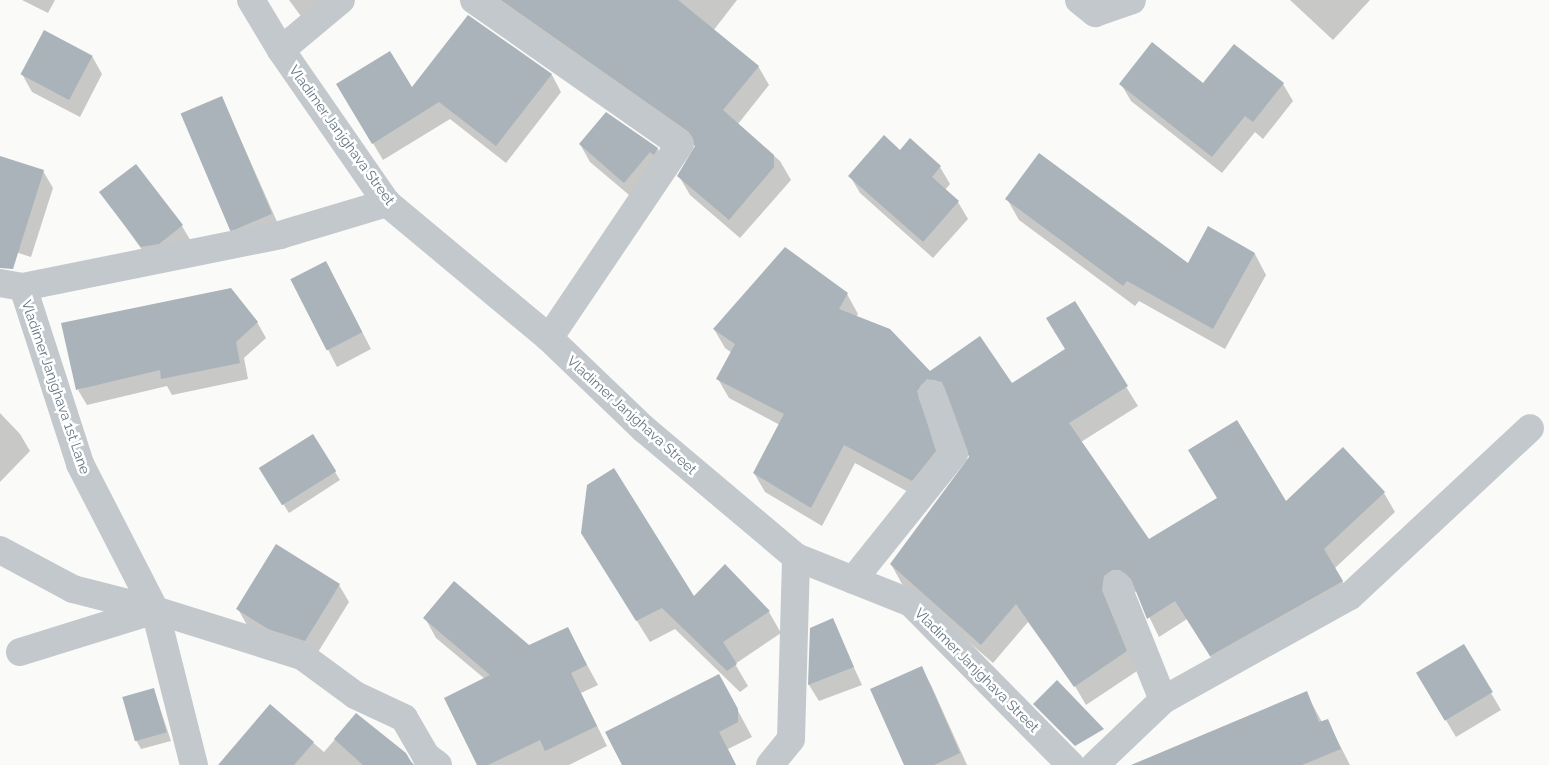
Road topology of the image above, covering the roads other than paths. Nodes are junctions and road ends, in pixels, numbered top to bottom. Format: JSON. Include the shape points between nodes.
{"nodes":[{"id":1,"x":251,"y":0,"type":"edge"},
{"id":2,"x":341,"y":0,"type":"edge"},
{"id":3,"x":474,"y":0,"type":"edge"},
{"id":4,"x":1078,"y":0,"type":"edge"},
{"id":5,"x":1132,"y":0,"type":"edge"},
{"id":6,"x":281,"y":50,"type":"junction"},
{"id":7,"x":387,"y":203,"type":"junction"},
{"id":8,"x":11,"y":285,"type":"edge"},
{"id":9,"x":549,"y":338,"type":"junction"},
{"id":10,"x":932,"y":394,"type":"dead end"},
{"id":11,"x":1530,"y":428,"type":"dead end"},
{"id":12,"x":0,"y":550,"type":"edge"},
{"id":13,"x":796,"y":557,"type":"junction"},
{"id":14,"x":853,"y":580,"type":"junction"},
{"id":15,"x":1117,"y":585,"type":"dead end"},
{"id":16,"x":154,"y":610,"type":"junction"},
{"id":17,"x":20,"y":652,"type":"dead end"},
{"id":18,"x":1163,"y":700,"type":"junction"},
{"id":19,"x":194,"y":765,"type":"edge"},
{"id":20,"x":438,"y":765,"type":"edge"},
{"id":21,"x":770,"y":765,"type":"edge"},
{"id":22,"x":1071,"y":765,"type":"edge"},
{"id":23,"x":1095,"y":765,"type":"edge"}],
"edges":[{"from":1,"to":6,"type":"street","name":"Vladimer Janjghava Street"},
{"from":2,"to":6,"type":"street"},
{"from":3,"to":9,"type":"street","via":[[680,144]]},
{"from":4,"to":5,"type":"street","via":[[1095,13]]},
{"from":6,"to":7,"type":"street","name":"Vladimer Janjghava Street"},
{"from":7,"to":8,"type":"street","name":"Vladimer Janjghava 1st Lane","via":[[280,235]]},
{"from":7,"to":9,"type":"street","name":"Vladimer Janjghava Street"},
{"from":8,"to":16,"type":"street","name":"Vladimer Janjghava 1st Lane","via":[[80,464]]},
{"from":9,"to":13,"type":"street","name":"Vladimer Janjghava Street","via":[[644,429]]},
{"from":10,"to":14,"type":"street","via":[[954,454]]},
{"from":11,"to":18,"type":"street","via":[[1350,596]]},
{"from":12,"to":16,"type":"street","via":[[73,589]]},
{"from":13,"to":14,"type":"street","name":"Vladimer Janjghava Street"},
{"from":13,"to":21,"type":"street","via":[[791,739]]},
{"from":14,"to":22,"type":"street","name":"Vladimer Janjghava Street","via":[[911,603]]},
{"from":15,"to":18,"type":"street"},
{"from":16,"to":17,"type":"street"},
{"from":16,"to":19,"type":"street","name":"Vladimer Janjghava 1st Lane"},
{"from":16,"to":20,"type":"street","via":[[302,656],[355,694],[404,718],[426,756]]},
{"from":18,"to":23,"type":"street"}]}
